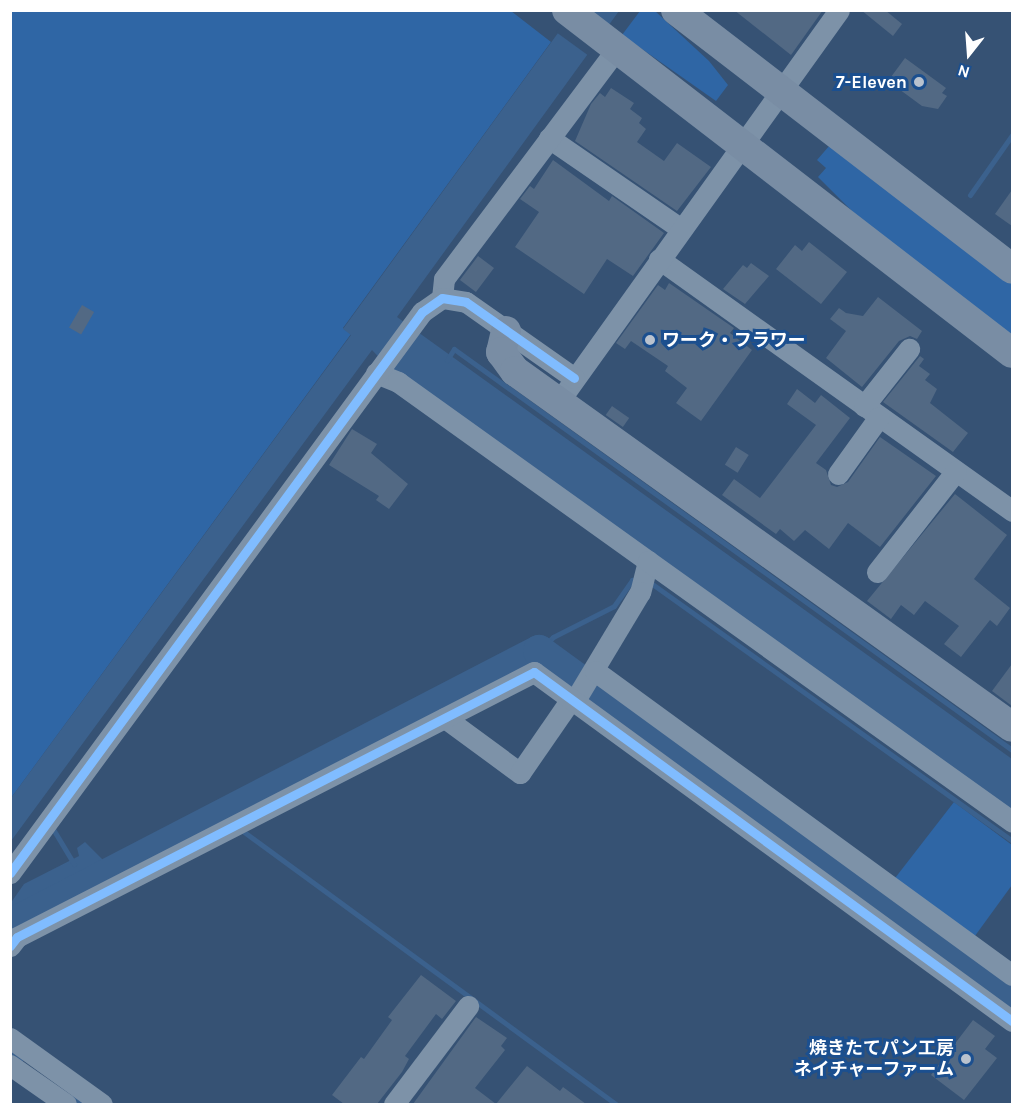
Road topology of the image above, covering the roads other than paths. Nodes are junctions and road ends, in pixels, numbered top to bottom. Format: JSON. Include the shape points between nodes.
{"nodes":[{"id":1,"x":676,"y":10,"type":"edge"},
{"id":2,"x":839,"y":10,"type":"edge"},
{"id":3,"x":569,"y":12,"type":"edge"},
{"id":4,"x":611,"y":46,"type":"junction"},
{"id":5,"x":780,"y":91,"type":"junction"},
{"id":6,"x":549,"y":138,"type":"junction"},
{"id":7,"x":744,"y":145,"type":"junction"},
{"id":8,"x":680,"y":228,"type":"junction"},
{"id":9,"x":659,"y":259,"type":"junction"},
{"id":10,"x":1012,"y":269,"type":"edge"},
{"id":11,"x":442,"y":298,"type":"junction"},
{"id":12,"x":506,"y":330,"type":"joint"},
{"id":13,"x":909,"y":349,"type":"dead end"},
{"id":14,"x":1012,"y":353,"type":"edge"},
{"id":15,"x":380,"y":366,"type":"junction"},
{"id":16,"x":567,"y":391,"type":"junction"},
{"id":17,"x":872,"y":412,"type":"junction"},
{"id":18,"x":956,"y":471,"type":"junction"},
{"id":19,"x":838,"y":474,"type":"dead end"},
{"id":20,"x":1012,"y":511,"type":"edge"},
{"id":21,"x":877,"y":572,"type":"dead end"},
{"id":22,"x":645,"y":574,"type":"junction"},
{"id":23,"x":594,"y":674,"type":"junction"},
{"id":24,"x":575,"y":699,"type":"junction"},
{"id":25,"x":445,"y":718,"type":"junction"},
{"id":26,"x":1012,"y":727,"type":"edge"},
{"id":27,"x":1012,"y":822,"type":"edge"},
{"id":28,"x":10,"y":873,"type":"edge"},
{"id":29,"x":10,"y":946,"type":"edge"},
{"id":30,"x":1012,"y":975,"type":"edge"},
{"id":31,"x":468,"y":1006,"type":"dead end"},
{"id":32,"x":1012,"y":1021,"type":"edge"},
{"id":33,"x":10,"y":1038,"type":"edge"},
{"id":34,"x":10,"y":1065,"type":"edge"},
{"id":35,"x":66,"y":1104,"type":"edge"},
{"id":36,"x":102,"y":1104,"type":"edge"},
{"id":37,"x":394,"y":1104,"type":"edge"}],
"edges":[{"from":1,"to":5,"type":"street"},
{"from":2,"to":5,"type":"street"},
{"from":3,"to":4,"type":"street"},
{"from":4,"to":6,"type":"street"},
{"from":4,"to":7,"type":"street"},
{"from":5,"to":7,"type":"street"},
{"from":5,"to":10,"type":"street"},
{"from":6,"to":8,"type":"street"},
{"from":6,"to":11,"type":"street","via":[[444,279]]},
{"from":7,"to":8,"type":"street"},
{"from":7,"to":14,"type":"street"},
{"from":8,"to":9,"type":"street"},
{"from":9,"to":16,"type":"street"},
{"from":9,"to":17,"type":"street"},
{"from":11,"to":12,"type":"street","via":[[466,302]]},
{"from":11,"to":15,"type":"street","via":[[411,325]]},
{"from":12,"to":16,"type":"street","via":[[501,344],[504,359]]},
{"from":13,"to":17,"type":"street"},
{"from":15,"to":22,"type":"street"},
{"from":15,"to":28,"type":"street"},
{"from":16,"to":26,"type":"street"},
{"from":17,"to":18,"type":"street"},
{"from":17,"to":19,"type":"street"},
{"from":18,"to":20,"type":"street"},
{"from":18,"to":21,"type":"street"},
{"from":22,"to":23,"type":"street"},
{"from":22,"to":27,"type":"street"},
{"from":23,"to":24,"type":"street"},
{"from":23,"to":30,"type":"street"},
{"from":24,"to":25,"type":"street","via":[[534,672]]},
{"from":24,"to":25,"type":"street","via":[[520,773]]},
{"from":24,"to":32,"type":"street"},
{"from":25,"to":29,"type":"street","via":[[17,937]]},
{"from":31,"to":37,"type":"street"},
{"from":33,"to":36,"type":"street"},
{"from":34,"to":35,"type":"street"}]}
